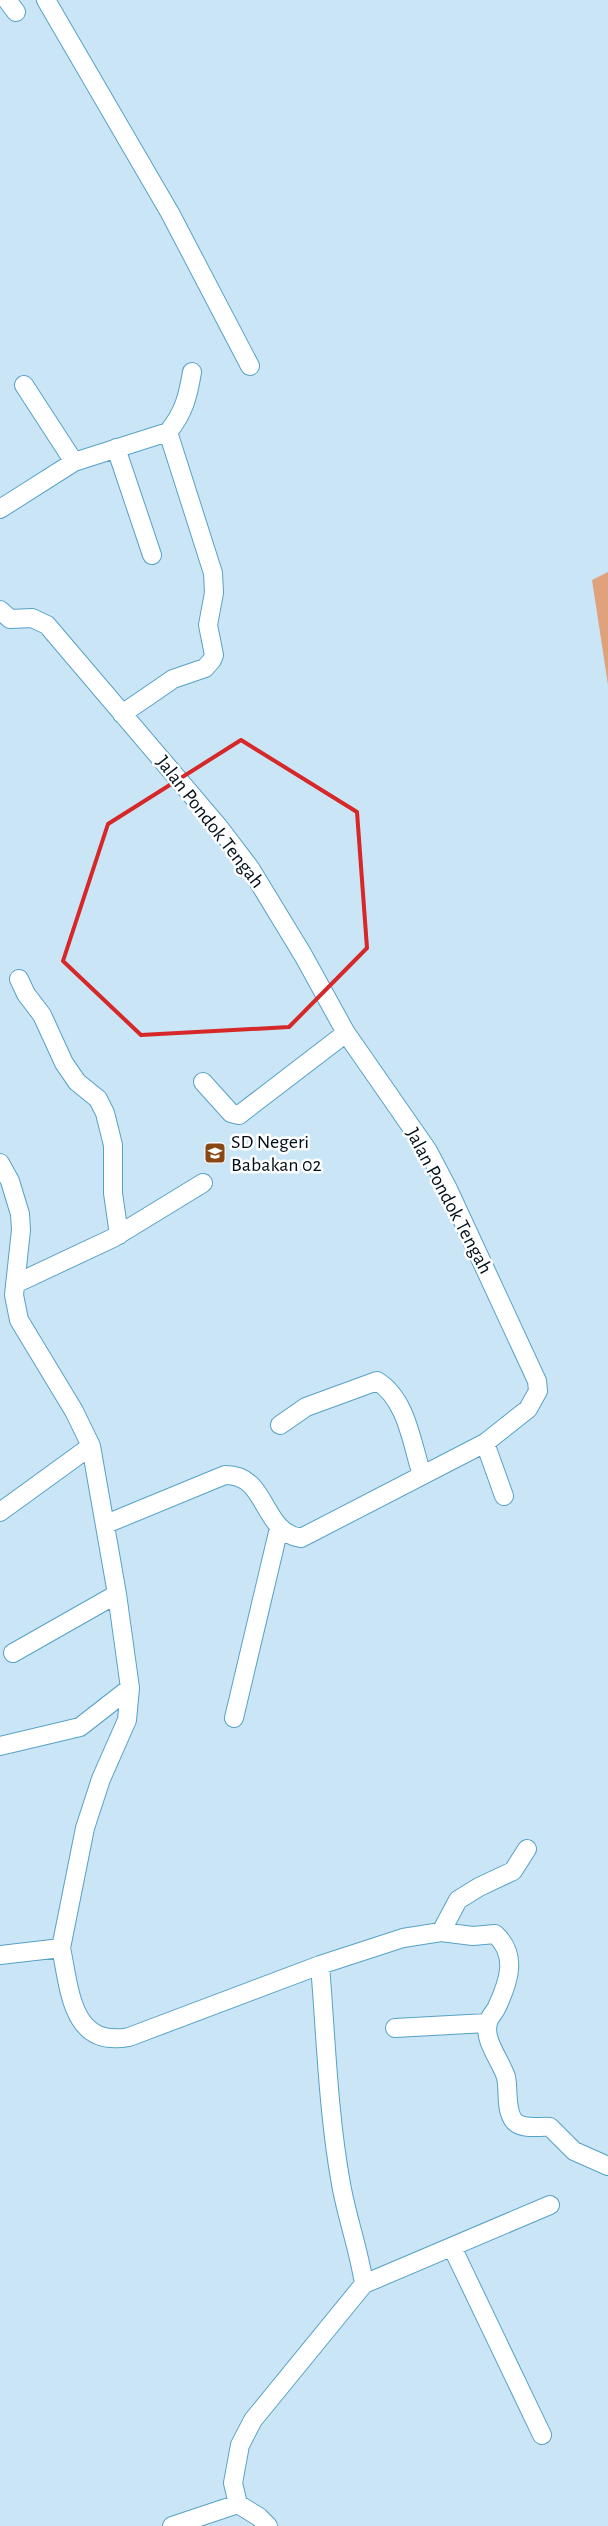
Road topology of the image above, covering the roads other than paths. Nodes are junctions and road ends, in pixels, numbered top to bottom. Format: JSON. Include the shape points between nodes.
{"nodes":[{"id":1,"x":46,"y":0,"type":"edge"},
{"id":2,"x":250,"y":366,"type":"dead end"},
{"id":3,"x":192,"y":372,"type":"dead end"},
{"id":4,"x":24,"y":385,"type":"dead end"},
{"id":5,"x":168,"y":432,"type":"junction"},
{"id":6,"x":116,"y":448,"type":"junction"},
{"id":7,"x":74,"y":462,"type":"junction"},
{"id":8,"x":0,"y":509,"type":"edge"},
{"id":9,"x":152,"y":555,"type":"dead end"},
{"id":10,"x":0,"y":610,"type":"edge"},
{"id":11,"x":122,"y":714,"type":"junction"},
{"id":12,"x":19,"y":979,"type":"dead end"},
{"id":13,"x":346,"y":1033,"type":"junction"},
{"id":14,"x":203,"y":1082,"type":"dead end"},
{"id":15,"x":0,"y":1163,"type":"edge"},
{"id":16,"x":204,"y":1183,"type":"dead end"},
{"id":17,"x":119,"y":1235,"type":"junction"},
{"id":18,"x":15,"y":1284,"type":"junction"},
{"id":19,"x":280,"y":1424,"type":"dead end"},
{"id":20,"x":485,"y":1443,"type":"junction"},
{"id":21,"x":91,"y":1446,"type":"junction"},
{"id":22,"x":422,"y":1475,"type":"junction"},
{"id":23,"x":504,"y":1496,"type":"dead end"},
{"id":24,"x":0,"y":1512,"type":"edge"},
{"id":25,"x":106,"y":1524,"type":"junction"},
{"id":26,"x":279,"y":1528,"type":"junction"},
{"id":27,"x":117,"y":1594,"type":"junction"},
{"id":28,"x":13,"y":1653,"type":"dead end"},
{"id":29,"x":130,"y":1688,"type":"junction"},
{"id":30,"x":234,"y":1718,"type":"dead end"},
{"id":31,"x":0,"y":1746,"type":"edge"},
{"id":32,"x":527,"y":1849,"type":"dead end"},
{"id":33,"x":441,"y":1932,"type":"junction"},
{"id":34,"x":61,"y":1948,"type":"junction"},
{"id":35,"x":0,"y":1955,"type":"edge"},
{"id":36,"x":320,"y":1965,"type":"junction"},
{"id":37,"x":488,"y":2023,"type":"junction"},
{"id":38,"x":396,"y":2028,"type":"dead end"},
{"id":39,"x":608,"y":2166,"type":"edge"},
{"id":40,"x":550,"y":2205,"type":"dead end"},
{"id":41,"x":452,"y":2247,"type":"junction"},
{"id":42,"x":364,"y":2284,"type":"junction"},
{"id":43,"x":542,"y":2435,"type":"dead end"},
{"id":44,"x":238,"y":2504,"type":"junction"},
{"id":45,"x":172,"y":2526,"type":"edge"},
{"id":46,"x":268,"y":2526,"type":"edge"}],
"edges":[{"from":1,"to":2,"type":"street","via":[[170,213]]},
{"from":3,"to":5,"type":"street","via":[[187,402]]},
{"from":4,"to":7,"type":"street"},
{"from":5,"to":6,"type":"street"},
{"from":5,"to":11,"type":"street","via":[[213,573],[214,593],[208,625],[214,655],[205,668],[173,679]]},
{"from":6,"to":7,"type":"street"},
{"from":6,"to":9,"type":"street"},
{"from":7,"to":8,"type":"street"},
{"from":10,"to":11,"type":"street","name":"Jalan Pondok Tengah","via":[[10,618],[32,618],[47,625]]},
{"from":11,"to":13,"type":"street","name":"Jalan Pondok Tengah","via":[[250,868]]},
{"from":12,"to":17,"type":"street","via":[[42,1015],[64,1063],[77,1082],[98,1098],[105,1113],[113,1145],[113,1193]]},
{"from":13,"to":14,"type":"street","via":[[239,1115],[231,1113]]},
{"from":13,"to":20,"type":"street","name":"Jalan Pondok Tengah","via":[[428,1151],[537,1381],[536,1395],[528,1409]]},
{"from":15,"to":18,"type":"street","via":[[20,1214]]},
{"from":16,"to":17,"type":"street"},
{"from":17,"to":18,"type":"street"},
{"from":18,"to":21,"type":"street","via":[[15,1307],[25,1333],[51,1372]]},
{"from":19,"to":22,"type":"street","via":[[306,1407],[377,1381],[385,1386],[402,1412]]},
{"from":20,"to":22,"type":"street","name":"Jalan Pondok Tengah"},
{"from":20,"to":23,"type":"street"},
{"from":21,"to":24,"type":"street"},
{"from":21,"to":25,"type":"street"},
{"from":22,"to":26,"type":"street","name":"Jalan Pondok Tengah","via":[[301,1538],[288,1536]]},
{"from":25,"to":26,"type":"street","via":[[225,1475],[237,1475],[250,1483]]},
{"from":25,"to":27,"type":"street"},
{"from":26,"to":30,"type":"street"},
{"from":27,"to":28,"type":"street"},
{"from":27,"to":29,"type":"street"},
{"from":29,"to":31,"type":"street","via":[[80,1727]]},
{"from":29,"to":34,"type":"street","via":[[127,1720],[85,1828]]},
{"from":32,"to":33,"type":"street","via":[[513,1871],[458,1900]]},
{"from":33,"to":36,"type":"street","via":[[403,1938]]},
{"from":33,"to":37,"type":"street","via":[[473,1936],[495,1934],[503,1941],[509,1954],[510,1971]]},
{"from":34,"to":35,"type":"street"},
{"from":34,"to":36,"type":"street","via":[[78,2016],[93,2035],[104,2039],[129,2037]]},
{"from":36,"to":42,"type":"street","via":[[334,2140]]},
{"from":37,"to":38,"type":"street"},
{"from":37,"to":39,"type":"street","via":[[488,2036],[505,2074],[510,2113],[515,2122],[524,2127],[550,2127],[574,2151]]},
{"from":40,"to":41,"type":"street"},
{"from":41,"to":42,"type":"street"},
{"from":41,"to":43,"type":"street"},
{"from":42,"to":44,"type":"street","via":[[246,2432],[240,2445],[233,2483]]},
{"from":44,"to":45,"type":"street"},
{"from":44,"to":46,"type":"street"}]}
